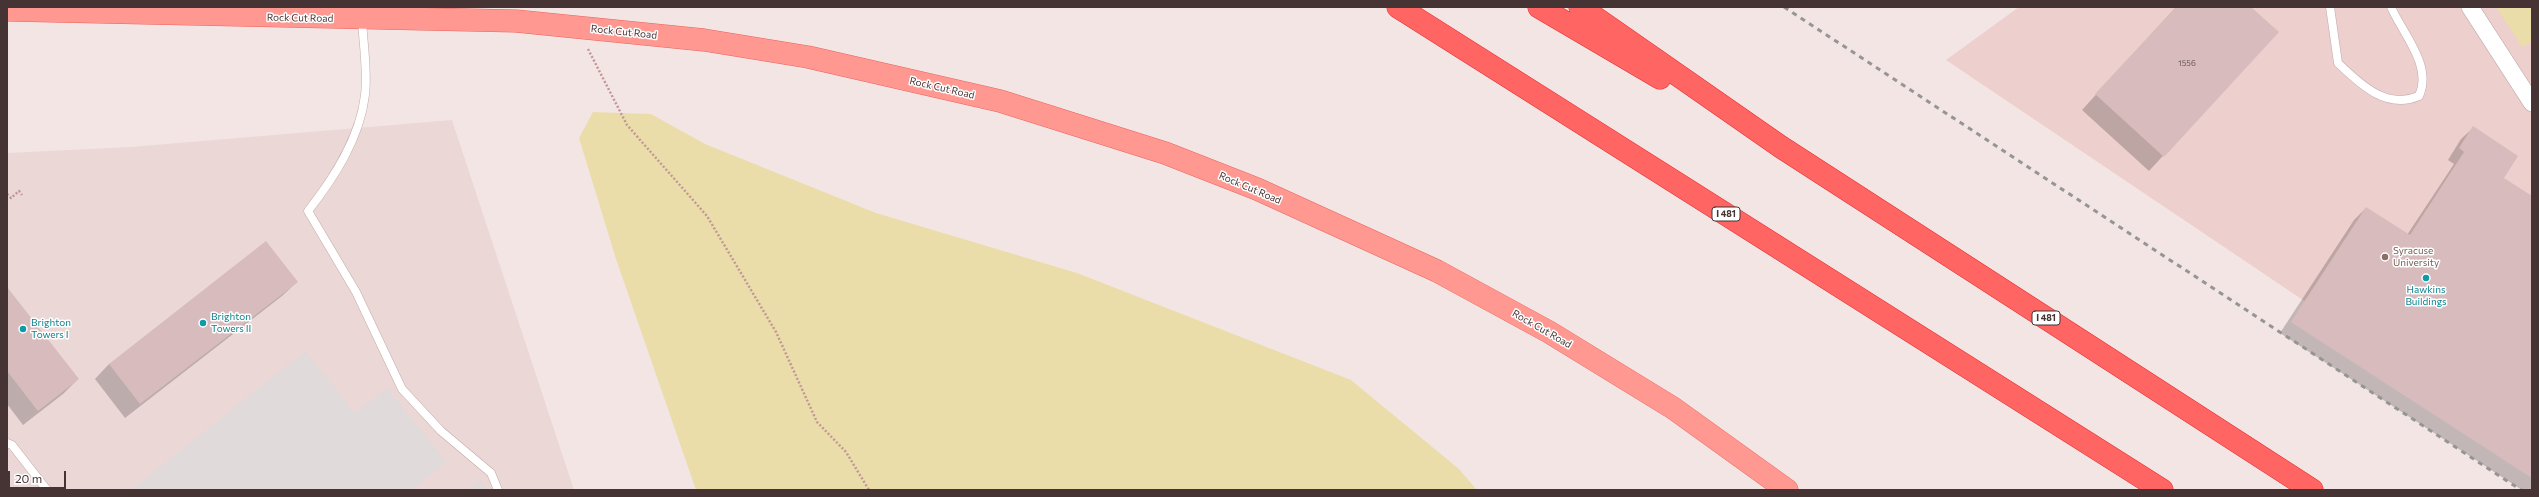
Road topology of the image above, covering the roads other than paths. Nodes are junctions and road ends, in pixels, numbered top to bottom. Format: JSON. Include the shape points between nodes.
{"nodes":[{"id":1,"x":1398,"y":7,"type":"edge"},
{"id":2,"x":1539,"y":7,"type":"edge"},
{"id":3,"x":1580,"y":7,"type":"edge"},
{"id":4,"x":2330,"y":7,"type":"edge"},
{"id":5,"x":2391,"y":7,"type":"edge"},
{"id":6,"x":2470,"y":7,"type":"edge"},
{"id":7,"x":7,"y":10,"type":"edge"},
{"id":8,"x":362,"y":19,"type":"junction"},
{"id":9,"x":2532,"y":103,"type":"edge"},
{"id":10,"x":1781,"y":147,"type":"junction"},
{"id":11,"x":2052,"y":422,"type":"junction"},
{"id":12,"x":7,"y":443,"type":"edge"},
{"id":13,"x":47,"y":490,"type":"edge"},
{"id":14,"x":498,"y":490,"type":"edge"},
{"id":15,"x":1786,"y":490,"type":"edge"},
{"id":16,"x":2148,"y":490,"type":"edge"},
{"id":17,"x":2162,"y":490,"type":"edge"},
{"id":18,"x":2312,"y":490,"type":"edge"}],
"edges":[{"from":1,"to":11,"type":"highway","number":"I 481","via":[[1506,73]]},
{"from":2,"to":10,"type":"highway"},
{"from":3,"to":10,"type":"highway","number":"I 481"},
{"from":4,"to":5,"type":"lane","via":[[2338,63],[2368,91],[2397,101],[2408,101],[2419,96],[2424,86],[2422,64]]},
{"from":6,"to":9,"type":"street"},
{"from":7,"to":8,"type":"main road","name":"Rock Cut Road"},
{"from":8,"to":14,"type":"lane","via":[[365,94],[360,122],[330,182],[308,211],[356,292],[402,389],[441,431],[491,473]]},
{"from":8,"to":15,"type":"main road","name":"Rock Cut Road","via":[[516,21],[704,40],[808,57],[1000,101],[1172,156],[1257,189],[1451,278],[1549,332],[1673,408]]},
{"from":10,"to":18,"type":"highway","number":"I 481"},
{"from":11,"to":16,"type":"highway"},
{"from":11,"to":17,"type":"highway","number":"I 481"},
{"from":12,"to":13,"type":"lane","via":[[12,445]]}]}
